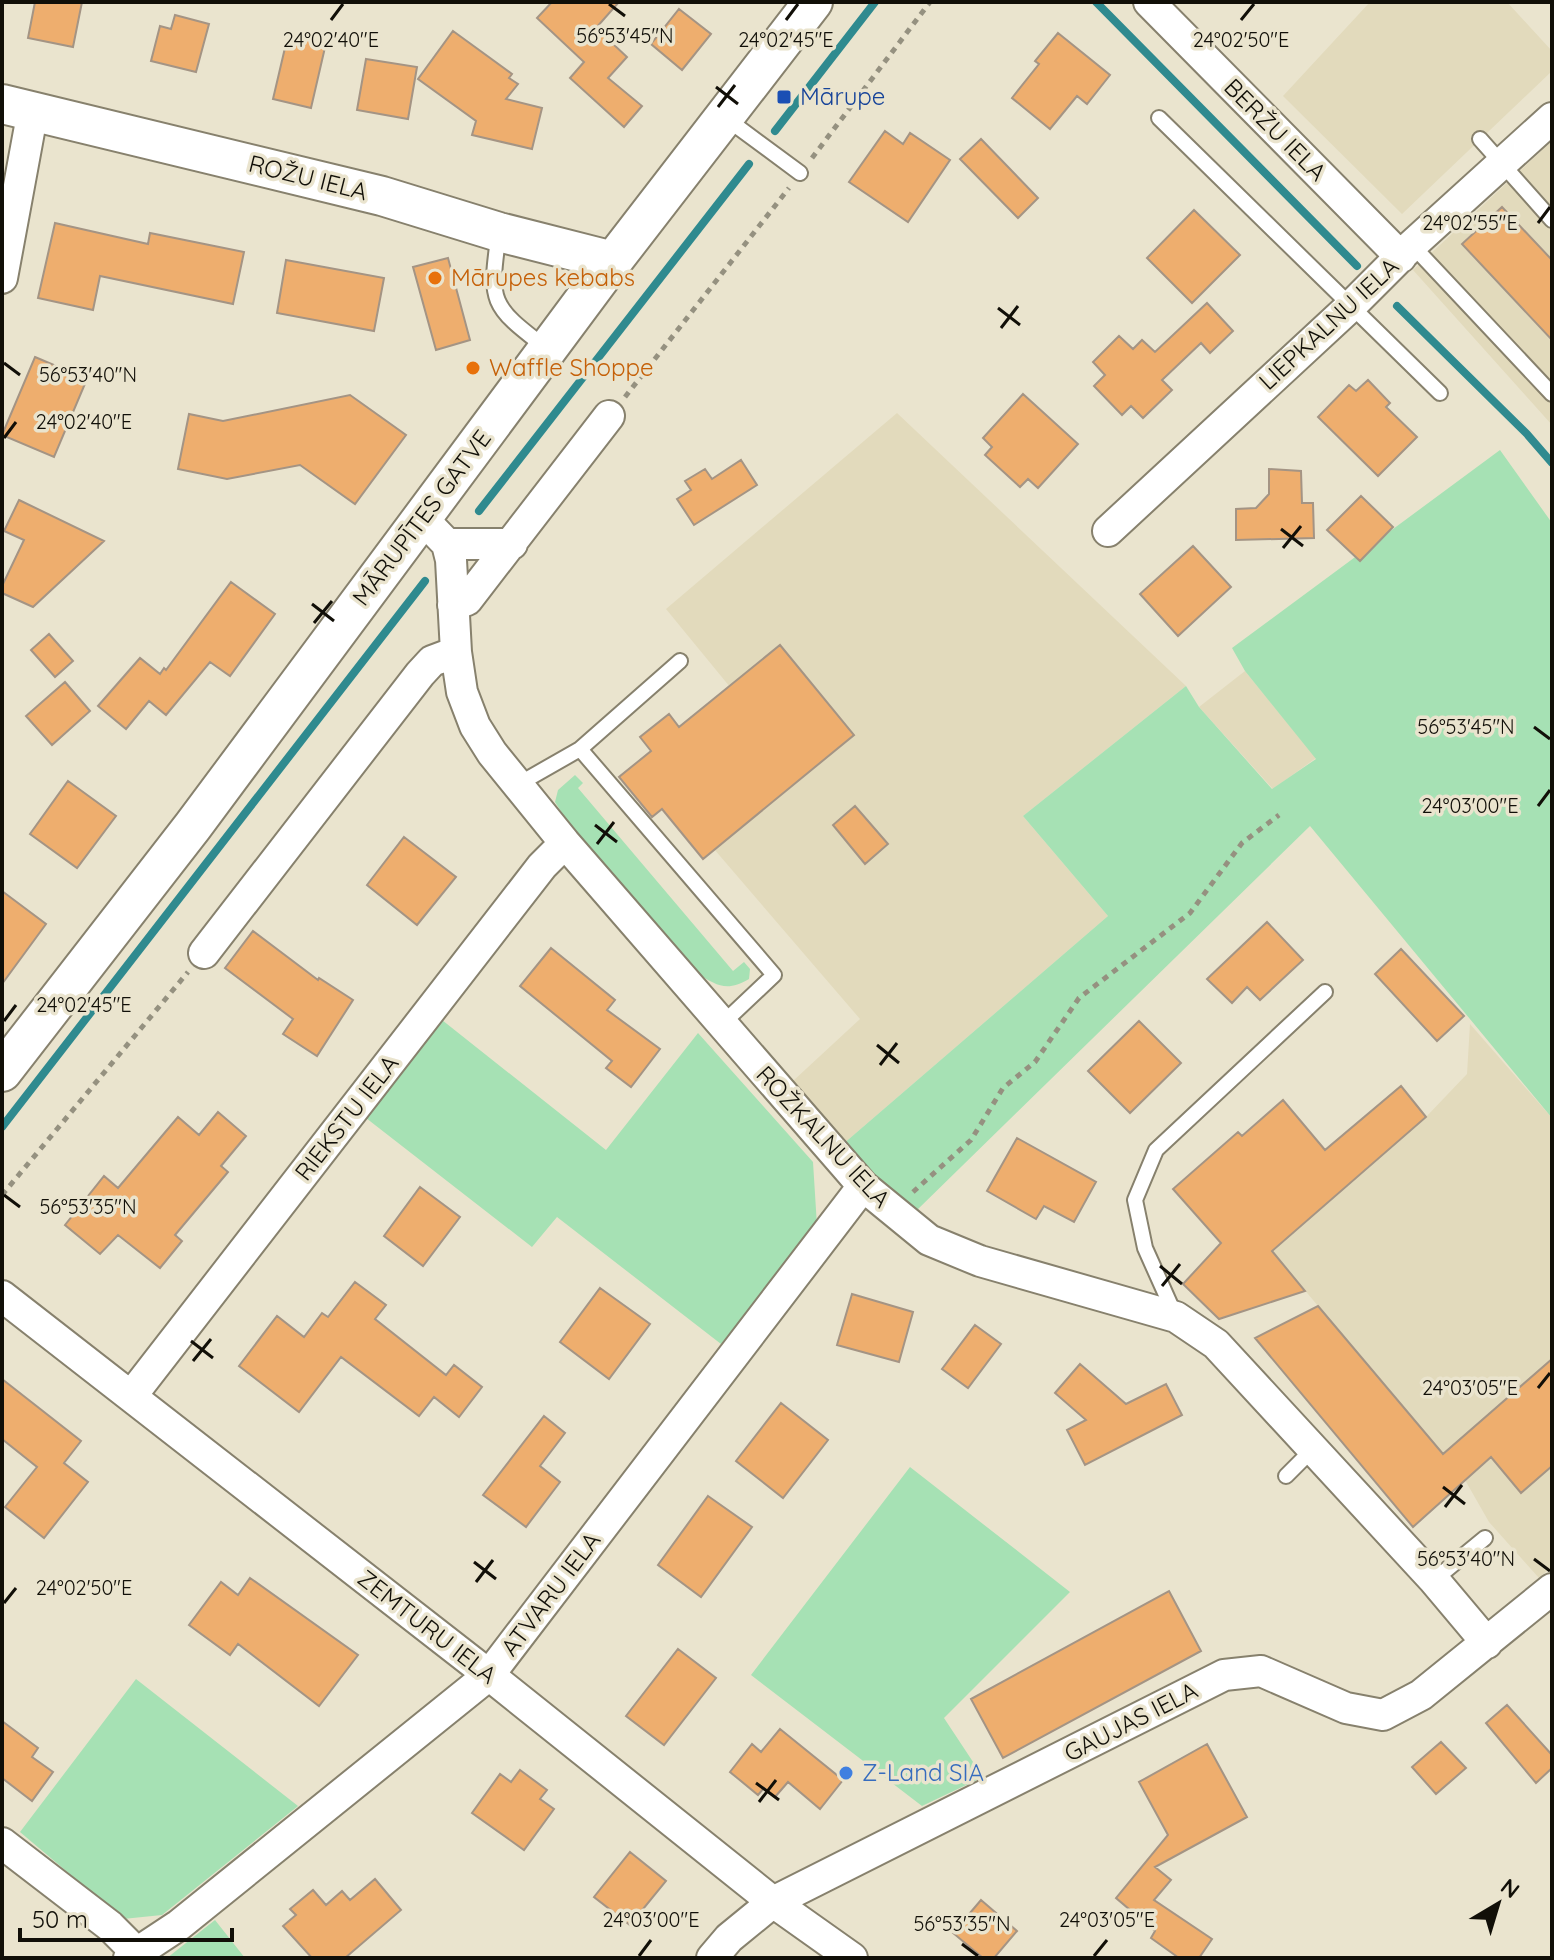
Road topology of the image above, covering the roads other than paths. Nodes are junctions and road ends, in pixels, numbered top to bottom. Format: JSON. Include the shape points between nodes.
{"nodes":[{"id":1,"x":813,"y":2,"type":"edge"},
{"id":2,"x":1149,"y":2,"type":"edge"},
{"id":3,"x":17,"y":107,"type":"edge"},
{"id":4,"x":724,"y":117,"type":"junction"},
{"id":5,"x":1159,"y":118,"type":"dead end"},
{"id":6,"x":1552,"y":118,"type":"edge"},
{"id":7,"x":1480,"y":139,"type":"dead end"},
{"id":8,"x":1502,"y":165,"type":"junction"},
{"id":9,"x":800,"y":173,"type":"road end"},
{"id":10,"x":1552,"y":220,"type":"edge"},
{"id":11,"x":499,"y":232,"type":"junction"},
{"id":12,"x":1406,"y":251,"type":"junction"},
{"id":13,"x":613,"y":261,"type":"junction"},
{"id":14,"x":2,"y":278,"type":"edge"},
{"id":15,"x":1352,"y":305,"type":"junction"},
{"id":16,"x":549,"y":350,"type":"junction"},
{"id":17,"x":1440,"y":393,"type":"dead end"},
{"id":18,"x":1552,"y":394,"type":"edge"},
{"id":19,"x":609,"y":416,"type":"road end"},
{"id":20,"x":434,"y":531,"type":"junction"},
{"id":21,"x":1108,"y":531,"type":"dead end"},
{"id":22,"x":512,"y":544,"type":"junction"},
{"id":23,"x":453,"y":605,"type":"junction"},
{"id":24,"x":456,"y":652,"type":"junction"},
{"id":25,"x":680,"y":661,"type":"dead end"},
{"id":26,"x":580,"y":749,"type":"junction"},
{"id":27,"x":517,"y":785,"type":"junction"},
{"id":28,"x":565,"y":843,"type":"junction"},
{"id":29,"x":204,"y":953,"type":"road end"},
{"id":30,"x":1325,"y":992,"type":"dead end"},
{"id":31,"x":721,"y":1025,"type":"junction"},
{"id":32,"x":2,"y":1072,"type":"edge"},
{"id":33,"x":863,"y":1186,"type":"junction"},
{"id":34,"x":2,"y":1296,"type":"edge"},
{"id":35,"x":1176,"y":1317,"type":"junction"},
{"id":36,"x":132,"y":1395,"type":"junction"},
{"id":37,"x":1313,"y":1449,"type":"junction"},
{"id":38,"x":1286,"y":1476,"type":"dead end"},
{"id":39,"x":1485,"y":1538,"type":"dead end"},
{"id":40,"x":1434,"y":1580,"type":"junction"},
{"id":41,"x":1552,"y":1589,"type":"edge"},
{"id":42,"x":1487,"y":1643,"type":"junction"},
{"id":43,"x":489,"y":1675,"type":"junction"},
{"id":44,"x":2,"y":1843,"type":"edge"},
{"id":45,"x":773,"y":1902,"type":"junction"},
{"id":46,"x":132,"y":1955,"type":"edge"},
{"id":47,"x":712,"y":1958,"type":"edge"},
{"id":48,"x":852,"y":1958,"type":"edge"}],
"edges":[{"from":1,"to":4,"type":"street","name":"MĀRUPĪTES GATVE"},
{"from":2,"to":12,"type":"street","name":"BERŽU IELA"},
{"from":3,"to":11,"type":"street","name":"ROŽU IELA","via":[[382,196]]},
{"from":3,"to":14,"type":"street"},
{"from":4,"to":9,"type":"lane"},
{"from":4,"to":13,"type":"street","name":"MĀRUPĪTES GATVE"},
{"from":5,"to":15,"type":"lane"},
{"from":6,"to":8,"type":"street","name":"LIEPKALNU IELA"},
{"from":7,"to":8,"type":"lane"},
{"from":8,"to":10,"type":"lane"},
{"from":8,"to":12,"type":"street","name":"LIEPKALNU IELA"},
{"from":11,"to":13,"type":"street","name":"ROŽU IELA"},
{"from":11,"to":16,"type":"lane","via":[[492,278],[498,304]]},
{"from":12,"to":15,"type":"street","name":"LIEPKALNU IELA"},
{"from":12,"to":18,"type":"lane"},
{"from":13,"to":16,"type":"street","name":"MĀRUPĪTES GATVE"},
{"from":15,"to":17,"type":"lane"},
{"from":15,"to":21,"type":"street","name":"LIEPKALNU IELA"},
{"from":16,"to":20,"type":"street","name":"MĀRUPĪTES GATVE"},
{"from":19,"to":22,"type":"street"},
{"from":20,"to":22,"type":"street"},
{"from":20,"to":23,"type":"street","name":"ROŽKALNU IELA","via":[[451,560]]},
{"from":20,"to":32,"type":"street","name":"MĀRUPĪTES GATVE","via":[[193,826]]},
{"from":22,"to":23,"type":"street","via":[[467,600]]},
{"from":23,"to":24,"type":"street","name":"ROŽKALNU IELA"},
{"from":24,"to":27,"type":"street","name":"ROŽKALNU IELA","via":[[462,692],[475,726]]},
{"from":24,"to":29,"type":"street","via":[[432,661],[420,674]]},
{"from":25,"to":26,"type":"lane"},
{"from":26,"to":27,"type":"lane"},
{"from":26,"to":31,"type":"lane","via":[[774,975]]},
{"from":27,"to":28,"type":"street","name":"ROŽKALNU IELA"},
{"from":28,"to":31,"type":"street","name":"ROŽKALNU IELA"},
{"from":28,"to":36,"type":"street","name":"RIEKSTU IELA"},
{"from":30,"to":35,"type":"lane","via":[[1156,1150],[1135,1200],[1145,1248]]},
{"from":31,"to":33,"type":"street","name":"ROŽKALNU IELA"},
{"from":33,"to":35,"type":"street","name":"ROŽKALNU IELA","via":[[929,1240],[980,1261]]},
{"from":33,"to":43,"type":"street","name":"ATVARU IELA"},
{"from":34,"to":36,"type":"street","name":"ZEMTURU IELA"},
{"from":35,"to":37,"type":"street","name":"ROŽKALNU IELA","via":[[1216,1344]]},
{"from":36,"to":43,"type":"street","name":"ZEMTURU IELA"},
{"from":37,"to":38,"type":"lane"},
{"from":37,"to":40,"type":"street","name":"ROŽKALNU IELA"},
{"from":39,"to":40,"type":"lane"},
{"from":40,"to":42,"type":"street","name":"ROŽKALNU IELA"},
{"from":41,"to":42,"type":"street","name":"GAUJAS IELA"},
{"from":42,"to":45,"type":"street","name":"GAUJAS IELA","via":[[1421,1695],[1383,1715],[1346,1708],[1261,1671],[1224,1675]]},
{"from":43,"to":45,"type":"street","name":"ZEMTURU IELA"},
{"from":43,"to":46,"type":"street","name":"ATVARU IELA","via":[[179,1925]]},
{"from":44,"to":46,"type":"street","via":[[110,1926]]},
{"from":45,"to":47,"type":"street","name":"GAUJAS IELA"},
{"from":45,"to":48,"type":"street","name":"ZEMTURU IELA"}]}
